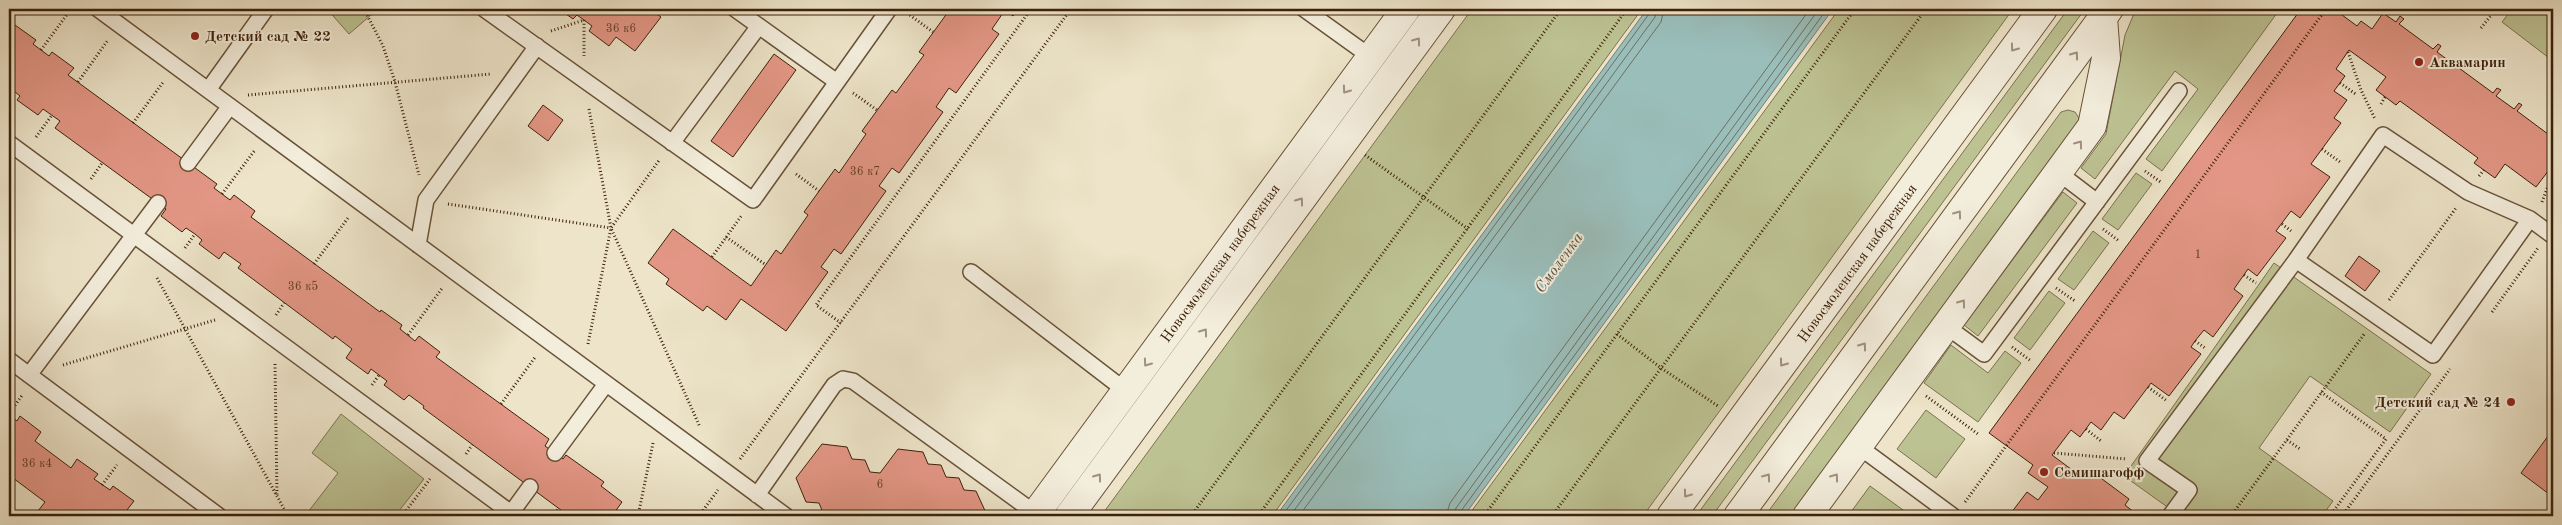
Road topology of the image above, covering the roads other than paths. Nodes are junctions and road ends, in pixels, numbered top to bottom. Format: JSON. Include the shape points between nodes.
{"nodes":[{"id":1,"x":98,"y":9,"type":"edge"},
{"id":2,"x":266,"y":9,"type":"edge"},
{"id":3,"x":484,"y":9,"type":"edge"},
{"id":4,"x":735,"y":9,"type":"edge"},
{"id":5,"x":889,"y":9,"type":"edge"},
{"id":6,"x":1304,"y":9,"type":"edge"},
{"id":7,"x":1406,"y":9,"type":"edge"},
{"id":8,"x":1441,"y":9,"type":"edge"},
{"id":9,"x":2043,"y":9,"type":"edge"},
{"id":10,"x":2106,"y":13,"type":"edge"},
{"id":11,"x":760,"y":26,"type":"junction"},
{"id":12,"x":532,"y":43,"type":"junction"},
{"id":13,"x":1371,"y":57,"type":"junction"},
{"id":14,"x":1393,"y":73,"type":"junction"},
{"id":15,"x":837,"y":82,"type":"junction"},
{"id":16,"x":2179,"y":91,"type":"dead end"},
{"id":17,"x":219,"y":98,"type":"junction"},
{"id":18,"x":9,"y":143,"type":"edge"},
{"id":19,"x":672,"y":143,"type":"junction"},
{"id":20,"x":188,"y":163,"type":"dead end"},
{"id":21,"x":2059,"y":173,"type":"junction"},
{"id":22,"x":2097,"y":202,"type":"junction"},
{"id":23,"x":158,"y":203,"type":"dead end"},
{"id":24,"x":2530,"y":219,"type":"junction"},
{"id":25,"x":134,"y":235,"type":"junction"},
{"id":26,"x":2551,"y":235,"type":"edge"},
{"id":27,"x":418,"y":245,"type":"junction"},
{"id":28,"x":2296,"y":260,"type":"junction"},
{"id":29,"x":971,"y":272,"type":"dead end"},
{"id":30,"x":1946,"y":326,"type":"junction"},
{"id":31,"x":9,"y":360,"type":"edge"},
{"id":32,"x":29,"y":375,"type":"junction"},
{"id":33,"x":606,"y":384,"type":"junction"},
{"id":34,"x":1126,"y":391,"type":"junction"},
{"id":35,"x":1858,"y":446,"type":"junction"},
{"id":36,"x":554,"y":453,"type":"dead end"},
{"id":37,"x":530,"y":487,"type":"dead end"},
{"id":38,"x":757,"y":495,"type":"junction"},
{"id":39,"x":1958,"y":510,"type":"edge"},
{"id":40,"x":510,"y":515,"type":"edge"},
{"id":41,"x":1036,"y":515,"type":"edge"},
{"id":42,"x":219,"y":516,"type":"edge"},
{"id":43,"x":786,"y":516,"type":"edge"},
{"id":44,"x":1069,"y":516,"type":"edge"},
{"id":45,"x":1671,"y":516,"type":"edge"},
{"id":46,"x":1738,"y":516,"type":"edge"},
{"id":47,"x":1806,"y":516,"type":"edge"},
{"id":48,"x":2170,"y":516,"type":"edge"}],
"edges":[{"from":1,"to":17,"type":"lane"},
{"from":2,"to":17,"type":"lane"},
{"from":3,"to":12,"type":"lane"},
{"from":4,"to":11,"type":"lane"},
{"from":5,"to":15,"type":"lane"},
{"from":6,"to":13,"type":"lane"},
{"from":7,"to":13,"type":"street","name":"Новосмоленская набережная"},
{"from":14,"to":8,"type":"street","name":"Новосмоленская набережная","one_way":true},
{"from":9,"to":45,"type":"street","name":"Новосмоленская набережная","one_way":true},
{"from":21,"to":10,"type":"street","one_way":true,"via":[[2092,126],[2106,58]]},
{"from":46,"to":10,"type":"street","one_way":true},
{"from":11,"to":15,"type":"lane"},
{"from":11,"to":19,"type":"lane"},
{"from":12,"to":19,"type":"lane"},
{"from":12,"to":27,"type":"lane","via":[[519,72],[426,200]]},
{"from":13,"to":14,"type":"lane"},
{"from":13,"to":34,"type":"street","name":"Новосмоленская набережная","one_way":true},
{"from":44,"to":14,"type":"street","name":"Новосмоленская набережная","one_way":true},
{"from":15,"to":19,"type":"lane","via":[[753,200]]},
{"from":16,"to":22,"type":"lane"},
{"from":17,"to":20,"type":"lane"},
{"from":17,"to":27,"type":"lane"},
{"from":18,"to":25,"type":"lane"},
{"from":21,"to":22,"type":"lane"},
{"from":30,"to":21,"type":"street","one_way":true},
{"from":22,"to":30,"type":"lane","via":[[1984,354]]},
{"from":23,"to":25,"type":"lane"},
{"from":24,"to":26,"type":"lane"},
{"from":24,"to":28,"type":"lane","via":[[2468,192],[2384,135]]},
{"from":24,"to":28,"type":"lane","via":[[2433,355]]},
{"from":25,"to":32,"type":"lane"},
{"from":25,"to":40,"type":"lane"},
{"from":27,"to":33,"type":"lane"},
{"from":28,"to":48,"type":"lane","via":[[2148,461],[2189,490]]},
{"from":29,"to":34,"type":"lane"},
{"from":30,"to":35,"type":"street"},
{"from":31,"to":32,"type":"lane"},
{"from":32,"to":42,"type":"lane"},
{"from":33,"to":36,"type":"lane"},
{"from":33,"to":38,"type":"lane"},
{"from":34,"to":41,"type":"street","name":"Новосмоленская набережная"},
{"from":35,"to":39,"type":"lane"},
{"from":47,"to":35,"type":"street","one_way":true},
{"from":37,"to":40,"type":"lane"},
{"from":38,"to":41,"type":"lane","via":[[834,384],[843,379],[853,381]]},
{"from":38,"to":43,"type":"lane"}]}
